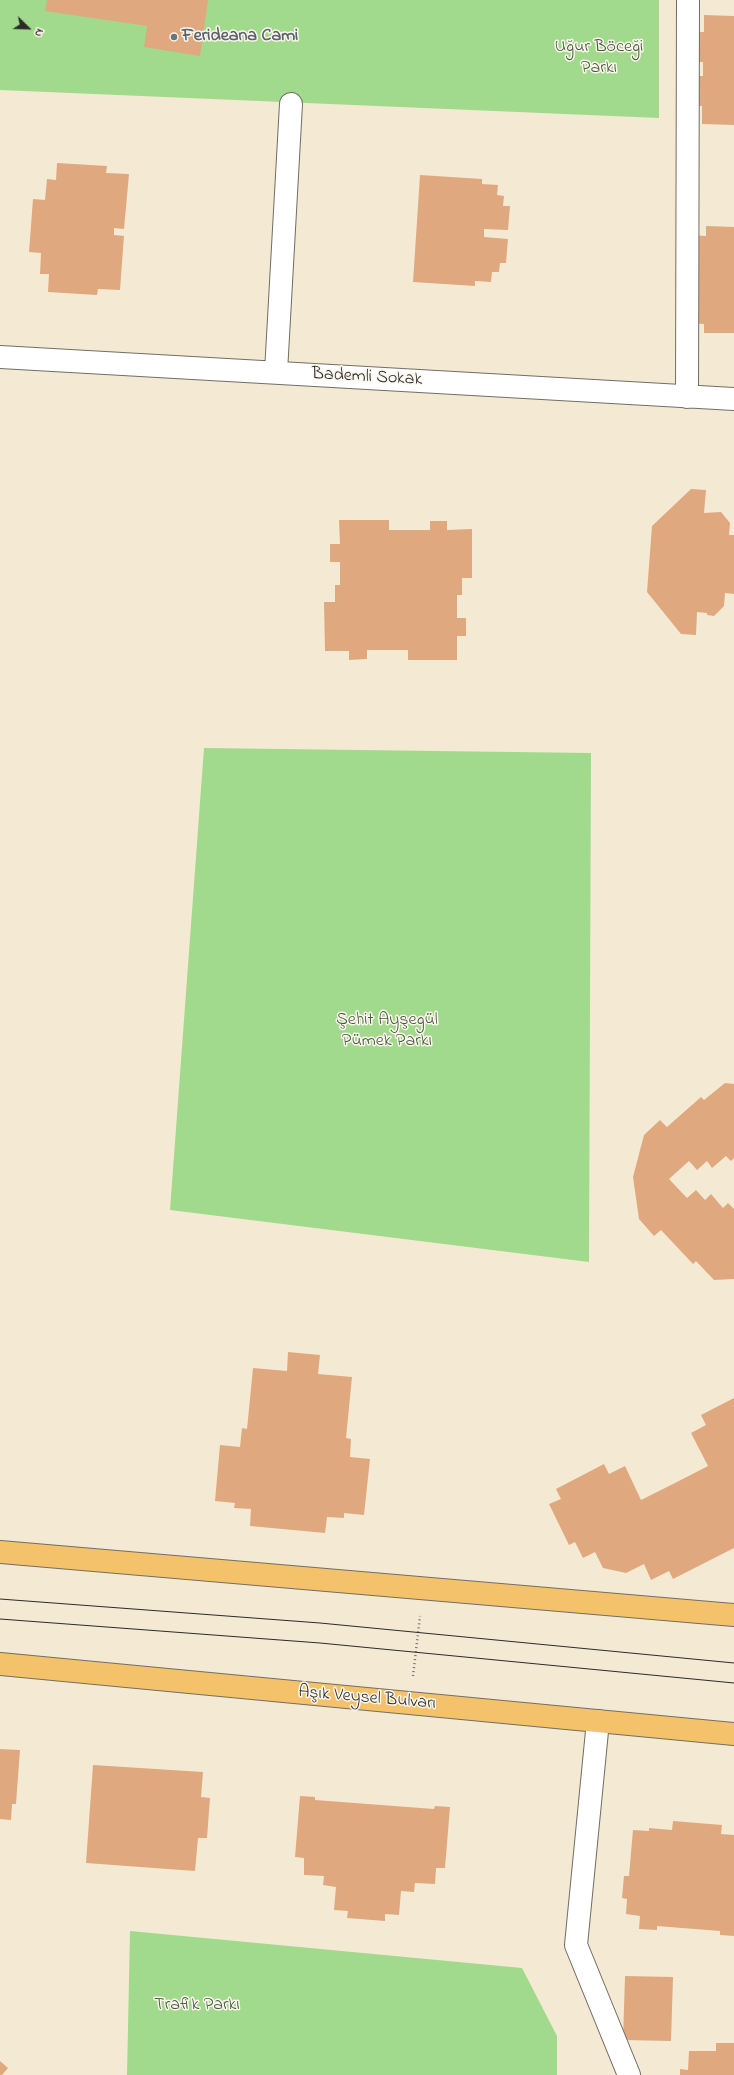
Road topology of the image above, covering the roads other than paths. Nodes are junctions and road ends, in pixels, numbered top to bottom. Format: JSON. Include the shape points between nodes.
{"nodes":[{"id":1,"x":688,"y":0,"type":"edge"},
{"id":2,"x":291,"y":104,"type":"dead end"},
{"id":3,"x":0,"y":357,"type":"edge"},
{"id":4,"x":276,"y":372,"type":"junction"},
{"id":5,"x":687,"y":397,"type":"junction"},
{"id":6,"x":734,"y":399,"type":"edge"},
{"id":7,"x":0,"y":1552,"type":"edge"},
{"id":8,"x":734,"y":1615,"type":"edge"},
{"id":9,"x":0,"y":1664,"type":"edge"},
{"id":10,"x":598,"y":1721,"type":"junction"},
{"id":11,"x":734,"y":1734,"type":"edge"},
{"id":12,"x":629,"y":2075,"type":"edge"}],
"edges":[{"from":1,"to":5,"type":"street"},
{"from":2,"to":4,"type":"street"},
{"from":3,"to":4,"type":"street","name":"Bademli Sokak"},
{"from":4,"to":5,"type":"street","name":"Bademli Sokak"},
{"from":5,"to":6,"type":"street","name":"Bademli Sokak"},
{"from":7,"to":8,"type":"main road"},
{"from":9,"to":10,"type":"main road","name":"Aşık Veysel Bulvarı"},
{"from":10,"to":11,"type":"main road","name":"Aşık Veysel Bulvarı"},
{"from":10,"to":12,"type":"street","via":[[576,1945]]}]}
